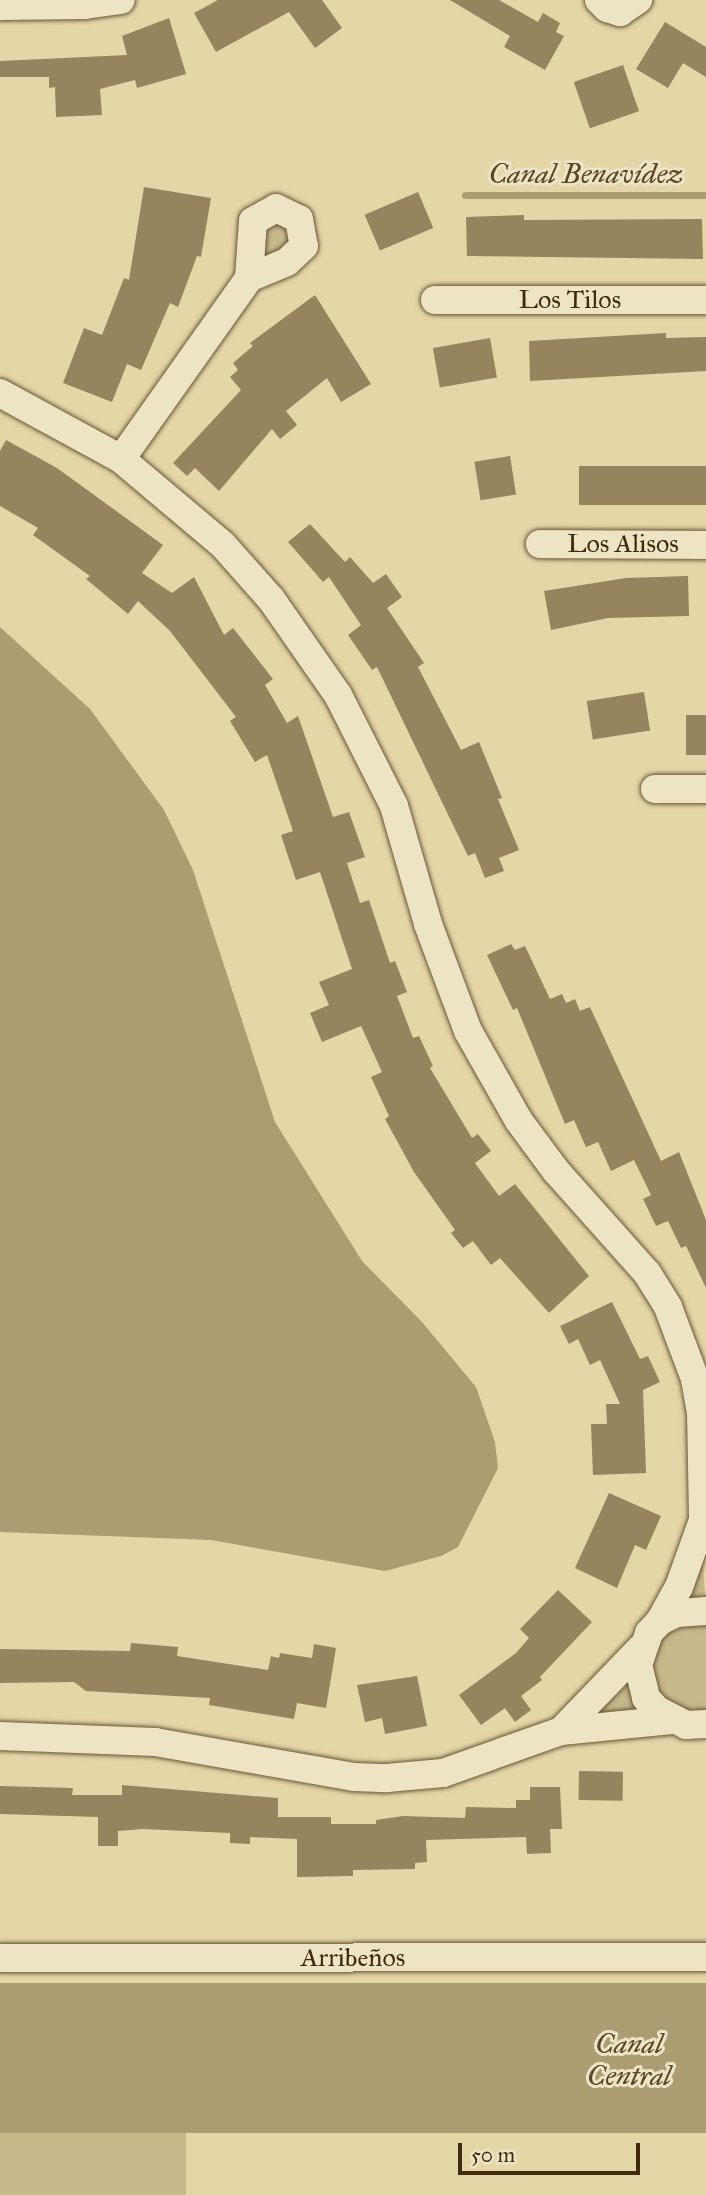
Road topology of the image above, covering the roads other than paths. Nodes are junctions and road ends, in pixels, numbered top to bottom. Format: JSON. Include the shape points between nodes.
{"nodes":[{"id":1,"x":121,"y":0,"type":"edge"},
{"id":2,"x":600,"y":0,"type":"edge"},
{"id":3,"x":638,"y":0,"type":"edge"},
{"id":4,"x":0,"y":6,"type":"edge"},
{"id":5,"x":249,"y":278,"type":"dead end"},
{"id":6,"x":435,"y":300,"type":"dead end"},
{"id":7,"x":706,"y":300,"type":"edge"},
{"id":8,"x":0,"y":393,"type":"edge"},
{"id":9,"x":121,"y":459,"type":"junction"},
{"id":10,"x":540,"y":544,"type":"dead end"},
{"id":11,"x":706,"y":545,"type":"edge"},
{"id":12,"x":654,"y":789,"type":"dead end"},
{"id":13,"x":706,"y":789,"type":"edge"},
{"id":14,"x":704,"y":1525,"type":"edge"},
{"id":15,"x":706,"y":1611,"type":"edge"},
{"id":16,"x":660,"y":1621,"type":"junction"},
{"id":17,"x":641,"y":1648,"type":"junction"},
{"id":18,"x":671,"y":1720,"type":"junction"},
{"id":19,"x":706,"y":1724,"type":"edge"},
{"id":20,"x":561,"y":1731,"type":"junction"},
{"id":21,"x":0,"y":1736,"type":"edge"},
{"id":22,"x":706,"y":1957,"type":"edge"},
{"id":23,"x":0,"y":1958,"type":"edge"}],
"edges":[{"from":1,"to":4,"type":"street"},
{"from":2,"to":3,"type":"street","via":[[620,12]]},
{"from":5,"to":9,"type":"street"},
{"from":6,"to":7,"type":"street","name":"Los Tilos"},
{"from":8,"to":9,"type":"street"},
{"from":9,"to":14,"type":"street","via":[[223,545],[271,599],[338,695],[394,806],[428,924],[474,1042],[519,1121],[556,1171],[647,1273],[668,1307],[695,1379],[701,1412]]},
{"from":10,"to":11,"type":"street","name":"Los Alisos"},
{"from":12,"to":13,"type":"street"},
{"from":14,"to":16,"type":"street"},
{"from":15,"to":16,"type":"street","via":[[676,1613]]},
{"from":16,"to":17,"type":"street"},
{"from":17,"to":18,"type":"street","via":[[639,1682],[657,1710]]},
{"from":17,"to":20,"type":"street"},
{"from":18,"to":19,"type":"street"},
{"from":18,"to":20,"type":"street"},
{"from":20,"to":21,"type":"street","via":[[443,1773],[387,1778],[354,1777],[155,1742]]},
{"from":22,"to":23,"type":"street","name":"Arribeños"}]}
